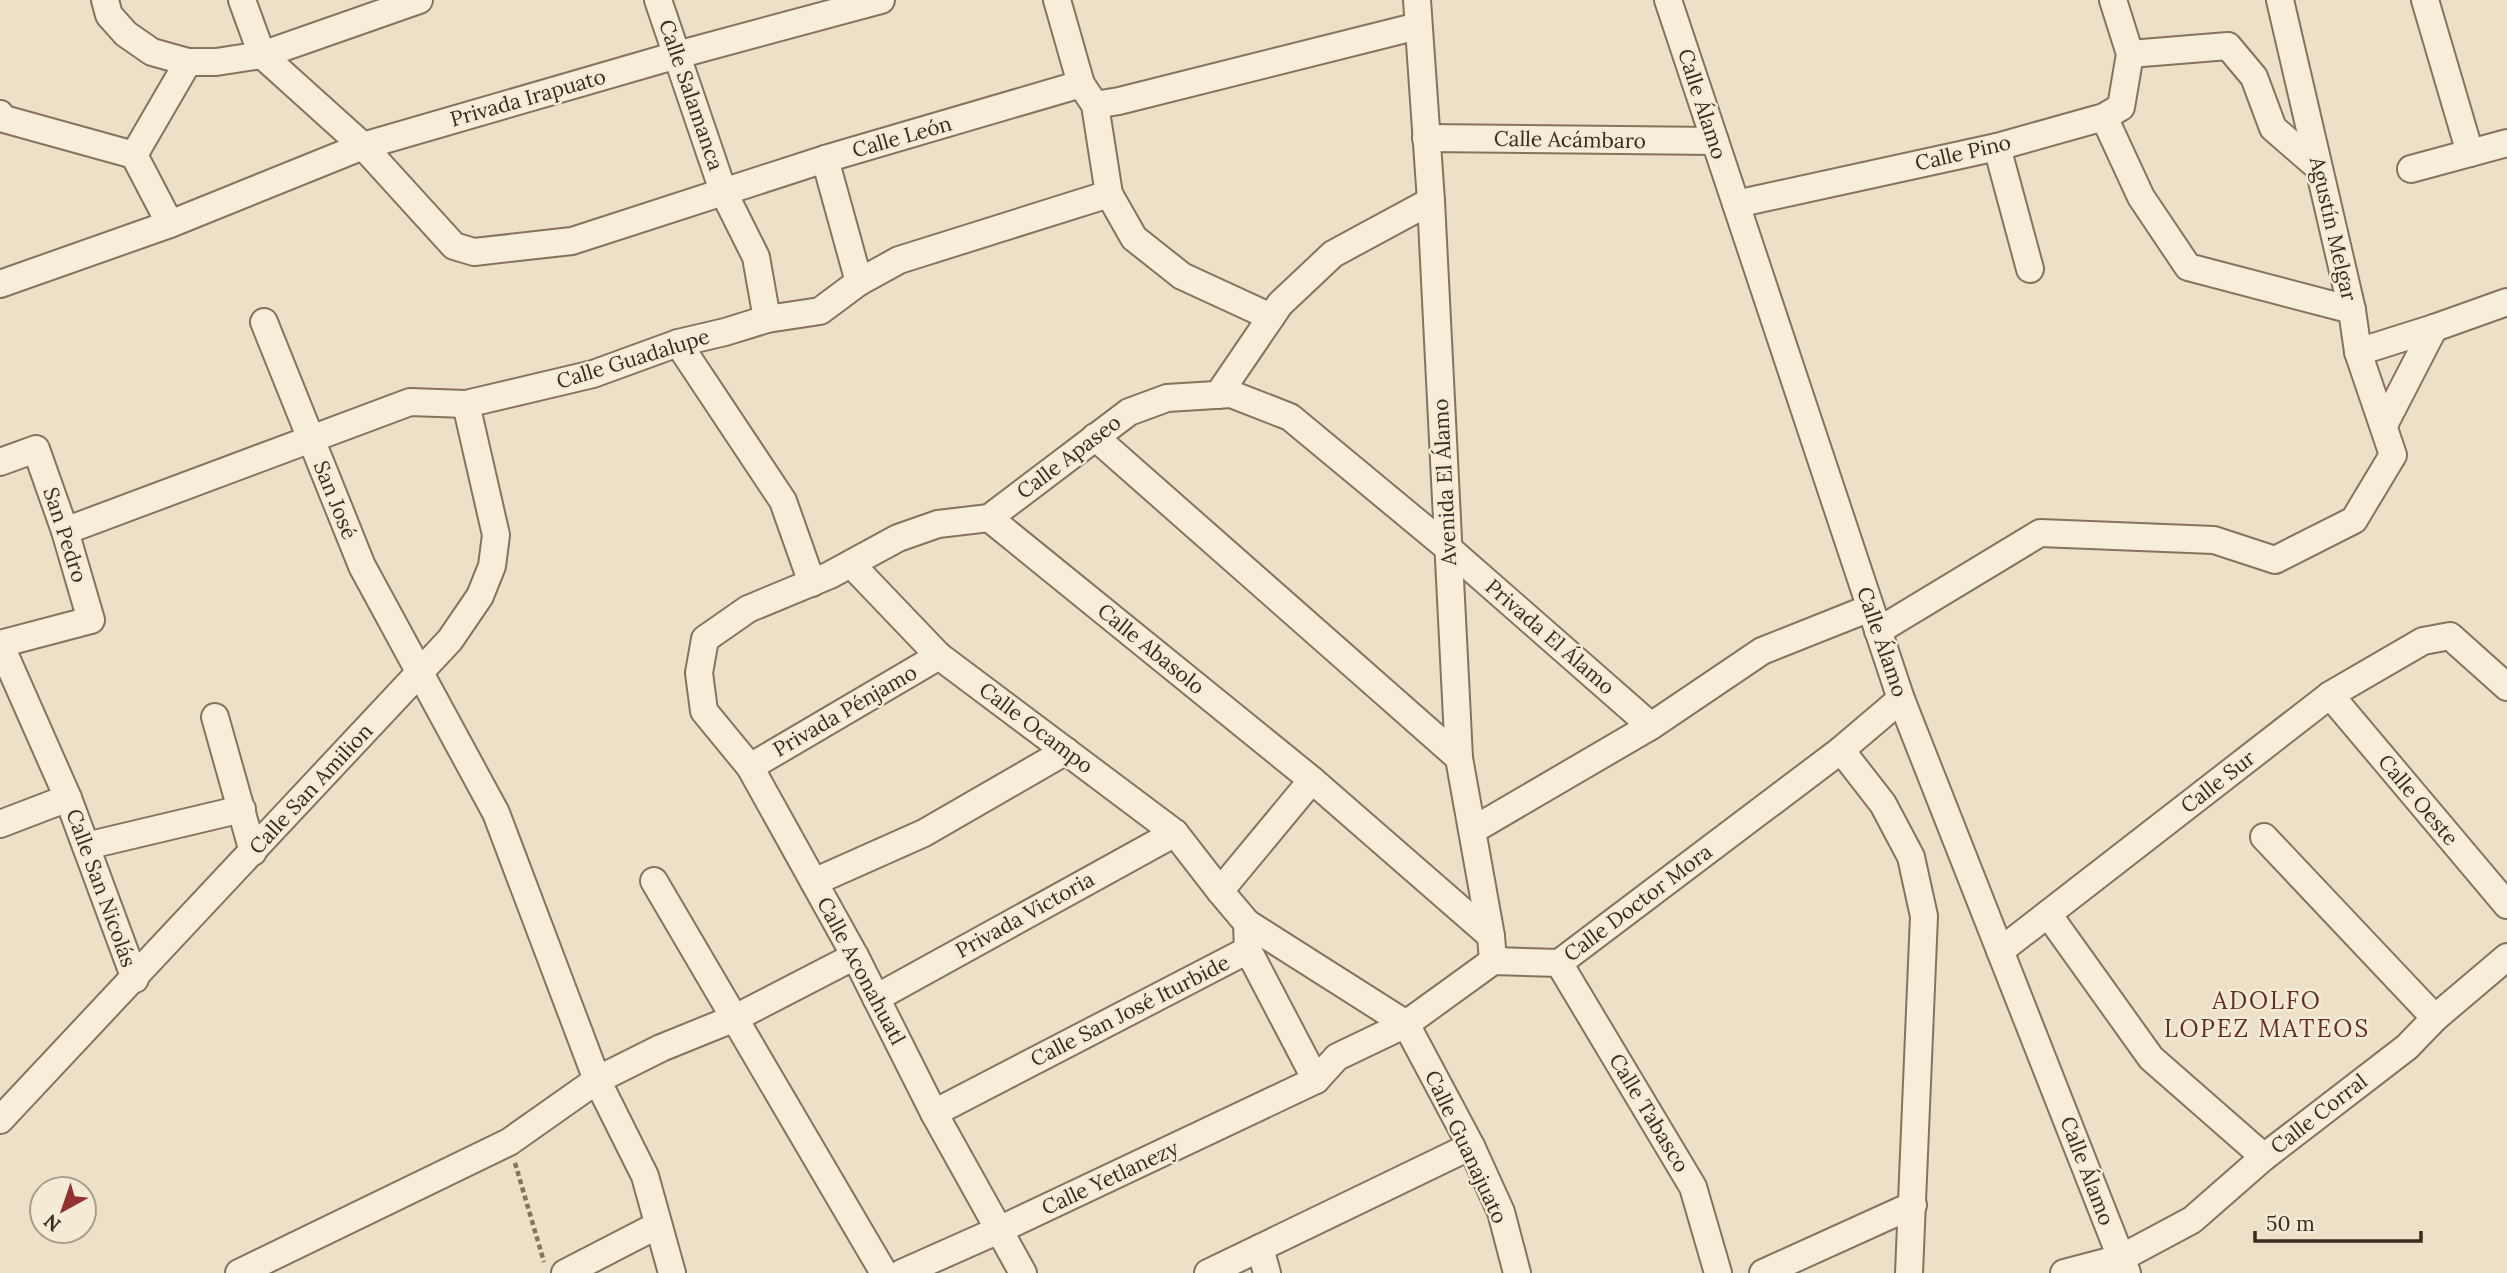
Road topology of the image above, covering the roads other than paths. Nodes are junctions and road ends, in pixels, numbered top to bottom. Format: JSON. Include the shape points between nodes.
{"nodes":[{"id":1,"x":105,"y":0,"type":"edge"},
{"id":2,"x":242,"y":0,"type":"edge"},
{"id":3,"x":419,"y":0,"type":"edge"},
{"id":4,"x":658,"y":0,"type":"edge"},
{"id":5,"x":881,"y":0,"type":"edge"},
{"id":6,"x":1057,"y":0,"type":"edge"},
{"id":7,"x":1417,"y":0,"type":"edge"},
{"id":8,"x":1668,"y":0,"type":"edge"},
{"id":9,"x":2113,"y":0,"type":"edge"},
{"id":10,"x":2280,"y":0,"type":"edge"},
{"id":11,"x":2426,"y":0,"type":"edge"},
{"id":12,"x":1418,"y":26,"type":"junction"},
{"id":13,"x":2130,"y":54,"type":"junction"},
{"id":14,"x":262,"y":55,"type":"junction"},
{"id":15,"x":677,"y":55,"type":"junction"},
{"id":16,"x":188,"y":62,"type":"junction"},
{"id":17,"x":1088,"y":94,"type":"junction"},
{"id":18,"x":2301,"y":94,"type":"junction"},
{"id":19,"x":2262,"y":98,"type":"junction"},
{"id":20,"x":2112,"y":112,"type":"junction"},
{"id":21,"x":1,"y":118,"type":"edge"},
{"id":22,"x":1426,"y":138,"type":"junction"},
{"id":23,"x":1715,"y":141,"type":"junction"},
{"id":24,"x":2507,"y":143,"type":"edge"},
{"id":25,"x":363,"y":146,"type":"junction"},
{"id":26,"x":1997,"y":147,"type":"junction"},
{"id":27,"x":2470,"y":153,"type":"junction"},
{"id":28,"x":134,"y":155,"type":"junction"},
{"id":29,"x":825,"y":159,"type":"junction"},
{"id":30,"x":2318,"y":167,"type":"junction"},
{"id":31,"x":2411,"y":169,"type":"dead end"},
{"id":32,"x":723,"y":191,"type":"junction"},
{"id":33,"x":1109,"y":194,"type":"junction"},
{"id":34,"x":1431,"y":201,"type":"junction"},
{"id":35,"x":1735,"y":204,"type":"junction"},
{"id":36,"x":170,"y":224,"type":"junction"},
{"id":37,"x":2030,"y":269,"type":"dead end"},
{"id":38,"x":859,"y":282,"type":"junction"},
{"id":39,"x":0,"y":284,"type":"edge"},
{"id":40,"x":2507,"y":302,"type":"edge"},
{"id":41,"x":2352,"y":310,"type":"junction"},
{"id":42,"x":1271,"y":317,"type":"junction"},
{"id":43,"x":767,"y":319,"type":"junction"},
{"id":44,"x":264,"y":322,"type":"dead end"},
{"id":45,"x":2434,"y":328,"type":"junction"},
{"id":46,"x":678,"y":343,"type":"junction"},
{"id":47,"x":2358,"y":352,"type":"junction"},
{"id":48,"x":1218,"y":395,"type":"junction"},
{"id":49,"x":466,"y":404,"type":"junction"},
{"id":50,"x":2384,"y":425,"type":"junction"},
{"id":51,"x":1095,"y":437,"type":"junction"},
{"id":52,"x":310,"y":439,"type":"junction"},
{"id":53,"x":0,"y":462,"type":"edge"},
{"id":54,"x":989,"y":518,"type":"junction"},
{"id":55,"x":65,"y":531,"type":"junction"},
{"id":56,"x":1448,"y":548,"type":"junction"},
{"id":57,"x":851,"y":564,"type":"junction"},
{"id":58,"x":812,"y":583,"type":"junction"},
{"id":59,"x":1874,"y":620,"type":"junction"},
{"id":60,"x":0,"y":644,"type":"edge"},
{"id":61,"x":939,"y":656,"type":"junction"},
{"id":62,"x":418,"y":673,"type":"junction"},
{"id":63,"x":2507,"y":687,"type":"edge"},
{"id":64,"x":2330,"y":695,"type":"junction"},
{"id":65,"x":1901,"y":699,"type":"junction"},
{"id":66,"x":215,"y":717,"type":"dead end"},
{"id":67,"x":1651,"y":726,"type":"junction"},
{"id":68,"x":1841,"y":750,"type":"junction"},
{"id":69,"x":1066,"y":751,"type":"junction"},
{"id":70,"x":1458,"y":758,"type":"junction"},
{"id":71,"x":750,"y":767,"type":"junction"},
{"id":72,"x":1312,"y":780,"type":"junction"},
{"id":73,"x":68,"y":798,"type":"junction"},
{"id":74,"x":242,"y":810,"type":"junction"},
{"id":75,"x":0,"y":824,"type":"edge"},
{"id":76,"x":1473,"y":830,"type":"junction"},
{"id":77,"x":1175,"y":833,"type":"junction"},
{"id":78,"x":2264,"y":837,"type":"dead end"},
{"id":79,"x":86,"y":846,"type":"junction"},
{"id":80,"x":253,"y":852,"type":"junction"},
{"id":81,"x":654,"y":881,"type":"dead end"},
{"id":82,"x":814,"y":882,"type":"junction"},
{"id":83,"x":1220,"y":891,"type":"junction"},
{"id":84,"x":2507,"y":905,"type":"edge"},
{"id":85,"x":2048,"y":914,"type":"junction"},
{"id":86,"x":1247,"y":923,"type":"junction"},
{"id":87,"x":1492,"y":948,"type":"junction"},
{"id":88,"x":1248,"y":950,"type":"junction"},
{"id":89,"x":2000,"y":951,"type":"junction"},
{"id":90,"x":855,"y":956,"type":"junction"},
{"id":91,"x":2507,"y":957,"type":"edge"},
{"id":92,"x":1559,"y":963,"type":"junction"},
{"id":93,"x":135,"y":979,"type":"junction"},
{"id":94,"x":876,"y":998,"type":"junction"},
{"id":95,"x":735,"y":1018,"type":"junction"},
{"id":96,"x":2435,"y":1018,"type":"junction"},
{"id":97,"x":1406,"y":1024,"type":"junction"},
{"id":98,"x":597,"y":1080,"type":"junction"},
{"id":99,"x":1316,"y":1080,"type":"junction"},
{"id":100,"x":934,"y":1113,"type":"junction"},
{"id":101,"x":0,"y":1120,"type":"edge"},
{"id":102,"x":1471,"y":1146,"type":"junction"},
{"id":103,"x":2264,"y":1157,"type":"junction"},
{"id":104,"x":1913,"y":1205,"type":"junction"},
{"id":105,"x":659,"y":1225,"type":"junction"},
{"id":106,"x":1001,"y":1229,"type":"junction"},
{"id":107,"x":1263,"y":1261,"type":"edge"},
{"id":108,"x":2124,"y":1265,"type":"edge"},
{"id":109,"x":239,"y":1273,"type":"edge"},
{"id":110,"x":565,"y":1273,"type":"edge"},
{"id":111,"x":672,"y":1273,"type":"edge"},
{"id":112,"x":884,"y":1273,"type":"edge"},
{"id":113,"x":902,"y":1273,"type":"edge"},
{"id":114,"x":1023,"y":1273,"type":"edge"},
{"id":115,"x":1208,"y":1273,"type":"edge"},
{"id":116,"x":1517,"y":1273,"type":"edge"},
{"id":117,"x":1718,"y":1273,"type":"edge"},
{"id":118,"x":1763,"y":1273,"type":"edge"},
{"id":119,"x":1909,"y":1273,"type":"edge"},
{"id":120,"x":2064,"y":1273,"type":"edge"}],
"edges":[{"from":1,"to":16,"type":"street","via":[[108,15],[126,34],[152,52]]},
{"from":2,"to":14,"type":"street"},
{"from":3,"to":14,"type":"street"},
{"from":4,"to":15,"type":"street","name":"Calle Salamanca"},
{"from":5,"to":15,"type":"street","name":"Privada Irapuato"},
{"from":6,"to":17,"type":"street"},
{"from":7,"to":12,"type":"street","name":"Avenida El Álamo"},
{"from":8,"to":23,"type":"street","name":"Calle Álamo"},
{"from":9,"to":13,"type":"street"},
{"from":10,"to":18,"type":"street","name":"Agustín Melgar"},
{"from":11,"to":27,"type":"street"},
{"from":12,"to":17,"type":"street","name":"Calle León","via":[[1119,101]]},
{"from":12,"to":22,"type":"street","name":"Avenida El Álamo"},
{"from":13,"to":19,"type":"street","via":[[2228,46],[2254,76]]},
{"from":13,"to":20,"type":"street"},
{"from":14,"to":16,"type":"street"},
{"from":14,"to":25,"type":"street"},
{"from":15,"to":25,"type":"street","name":"Privada Irapuato"},
{"from":15,"to":32,"type":"street","name":"Calle Salamanca"},
{"from":16,"to":28,"type":"street"},
{"from":17,"to":29,"type":"street","name":"Calle León"},
{"from":17,"to":33,"type":"street"},
{"from":18,"to":19,"type":"street"},
{"from":18,"to":30,"type":"street","name":"Agustín Melgar"},
{"from":19,"to":30,"type":"street","via":[[2273,128]]},
{"from":20,"to":26,"type":"street","name":"Calle Pino"},
{"from":20,"to":41,"type":"street","via":[[2141,197],[2188,267]]},
{"from":21,"to":28,"type":"street"},
{"from":22,"to":23,"type":"street","name":"Calle Acámbaro"},
{"from":22,"to":34,"type":"street","name":"Avenida El Álamo"},
{"from":23,"to":35,"type":"street","name":"Calle Álamo"},
{"from":24,"to":27,"type":"street"},
{"from":25,"to":32,"type":"street","name":"Calle León","via":[[454,246],[474,252],[572,241]]},
{"from":25,"to":36,"type":"street","name":"Privada Irapuato"},
{"from":26,"to":35,"type":"street","name":"Calle Pino"},
{"from":26,"to":37,"type":"street"},
{"from":27,"to":31,"type":"street"},
{"from":28,"to":36,"type":"street"},
{"from":29,"to":32,"type":"street","name":"Calle León"},
{"from":29,"to":38,"type":"street"},
{"from":30,"to":41,"type":"street","name":"Agustín Melgar"},
{"from":32,"to":43,"type":"street","name":"Calle Salamanca","via":[[756,257]]},
{"from":33,"to":38,"type":"street","name":"Calle Guadalupe","via":[[899,260]]},
{"from":33,"to":42,"type":"street","via":[[1134,239],[1182,275]]},
{"from":34,"to":42,"type":"street","via":[[1333,254]]},
{"from":34,"to":56,"type":"street","name":"Avenida El Álamo"},
{"from":35,"to":59,"type":"street","name":"Calle Álamo"},
{"from":36,"to":39,"type":"street","name":"Privada Irapuato"},
{"from":38,"to":43,"type":"street","name":"Calle Guadalupe","via":[[820,311]]},
{"from":40,"to":45,"type":"street"},
{"from":41,"to":47,"type":"street","name":"Agustín Melgar"},
{"from":42,"to":48,"type":"street"},
{"from":43,"to":46,"type":"street","name":"Calle Guadalupe"},
{"from":44,"to":52,"type":"street","name":"San José"},
{"from":45,"to":47,"type":"street"},
{"from":45,"to":50,"type":"street"},
{"from":46,"to":49,"type":"street","name":"Calle Guadalupe","via":[[593,373]]},
{"from":46,"to":58,"type":"street","via":[[783,501]]},
{"from":47,"to":50,"type":"street","name":"Agustín Melgar"},
{"from":48,"to":51,"type":"street","name":"Calle Apaseo","via":[[1167,398],[1129,412]]},
{"from":48,"to":56,"type":"street","name":"Calle Apaseo","via":[[1231,394],[1290,417]]},
{"from":49,"to":52,"type":"street","name":"Calle Guadalupe","via":[[410,402]]},
{"from":49,"to":62,"type":"street","name":"Calle San Amilion","via":[[496,535],[492,566],[480,596],[450,640]]},
{"from":50,"to":59,"type":"street","name":"Agustín Melgar","via":[[2393,456],[2354,520],[2275,560],[2214,540],[2040,533]]},
{"from":51,"to":54,"type":"street","name":"Calle Apaseo"},
{"from":51,"to":70,"type":"street"},
{"from":52,"to":55,"type":"street","name":"Calle Guadalupe"},
{"from":52,"to":62,"type":"street","name":"San José","via":[[362,566]]},
{"from":53,"to":55,"type":"street","name":"San Pedro","via":[[36,449]]},
{"from":54,"to":57,"type":"street","via":[[938,524],[898,538]]},
{"from":54,"to":72,"type":"street","name":"Calle Abasolo"},
{"from":55,"to":60,"type":"street","name":"San Pedro","via":[[91,620]]},
{"from":56,"to":67,"type":"street","name":"Privada El Álamo"},
{"from":56,"to":70,"type":"street","name":"Avenida El Álamo"},
{"from":57,"to":58,"type":"street"},
{"from":57,"to":61,"type":"street","name":"Calle Ocampo"},
{"from":58,"to":71,"type":"street","name":"Calle Aconahuatl","via":[[748,609],[705,639],[699,673],[704,711]]},
{"from":59,"to":65,"type":"street","name":"Calle Álamo"},
{"from":59,"to":67,"type":"street","via":[[1762,651]]},
{"from":60,"to":73,"type":"street","name":"Calle San Nicolás"},
{"from":61,"to":69,"type":"street","name":"Calle Ocampo"},
{"from":61,"to":71,"type":"street","name":"Privada Pénjamo"},
{"from":62,"to":80,"type":"street","name":"Calle San Amilion"},
{"from":62,"to":98,"type":"street","name":"San José","via":[[496,813]]},
{"from":63,"to":64,"type":"street","name":"Calle Sur","via":[[2450,636],[2423,641]]},
{"from":64,"to":84,"type":"street","name":"Calle Oeste"},
{"from":64,"to":85,"type":"street","name":"Calle Sur"},
{"from":65,"to":68,"type":"street","name":"Calle Doctor Mora"},
{"from":65,"to":89,"type":"street","name":"Calle Álamo"},
{"from":66,"to":74,"type":"street"},
{"from":67,"to":76,"type":"street"},
{"from":68,"to":92,"type":"street","name":"Calle Doctor Mora"},
{"from":68,"to":104,"type":"street","via":[[1883,804],[1911,857],[1924,916]]},
{"from":69,"to":77,"type":"street","name":"Calle Ocampo"},
{"from":69,"to":82,"type":"street","via":[[924,833]]},
{"from":70,"to":76,"type":"street","name":"Avenida El Álamo"},
{"from":71,"to":82,"type":"street","name":"Calle Aconahuatl"},
{"from":72,"to":83,"type":"street"},
{"from":72,"to":87,"type":"street","name":"Calle Abasolo"},
{"from":73,"to":75,"type":"street"},
{"from":73,"to":79,"type":"street","name":"Calle San Nicolás"},
{"from":74,"to":79,"type":"street"},
{"from":74,"to":80,"type":"street"},
{"from":76,"to":87,"type":"street","name":"Avenida El Álamo"},
{"from":77,"to":83,"type":"street","name":"Calle Ocampo"},
{"from":77,"to":94,"type":"street","name":"Privada Victoria"},
{"from":78,"to":96,"type":"street"},
{"from":79,"to":93,"type":"street","name":"Calle San Nicolás"},
{"from":80,"to":93,"type":"street","name":"Calle San Amilion"},
{"from":81,"to":95,"type":"street"},
{"from":82,"to":90,"type":"street","name":"Calle Aconahuatl"},
{"from":83,"to":86,"type":"street"},
{"from":85,"to":89,"type":"street","name":"Calle Sur"},
{"from":85,"to":103,"type":"street","via":[[2151,1058]]},
{"from":86,"to":88,"type":"street","name":"Calle San José Iturbide"},
{"from":86,"to":97,"type":"street"},
{"from":87,"to":92,"type":"street","name":"Calle Doctor Mora"},
{"from":87,"to":97,"type":"street"},
{"from":88,"to":99,"type":"street"},
{"from":88,"to":100,"type":"street","name":"Calle San José Iturbide"},
{"from":89,"to":108,"type":"street","name":"Calle Álamo"},
{"from":90,"to":94,"type":"street","name":"Calle Aconahuatl"},
{"from":90,"to":95,"type":"street"},
{"from":91,"to":96,"type":"street","name":"Calle Corral"},
{"from":92,"to":117,"type":"street","name":"Calle Tabasco","via":[[1693,1187]]},
{"from":93,"to":101,"type":"street","name":"Calle San Amilion"},
{"from":94,"to":100,"type":"street","name":"Calle Aconahuatl"},
{"from":95,"to":98,"type":"street"},
{"from":95,"to":112,"type":"street"},
{"from":96,"to":103,"type":"street","name":"Calle Corral","via":[[2407,1047]]},
{"from":97,"to":99,"type":"street","via":[[1337,1057]]},
{"from":97,"to":102,"type":"street","name":"Calle Guanajuato"},
{"from":98,"to":105,"type":"street","name":"San José","via":[[645,1176]]},
{"from":98,"to":109,"type":"street","via":[[509,1142]]},
{"from":99,"to":106,"type":"street","name":"Calle Yetlanezy"},
{"from":100,"to":106,"type":"street","name":"Calle Aconahuatl"},
{"from":102,"to":107,"type":"street"},
{"from":102,"to":116,"type":"street","name":"Calle Guanajuato","via":[[1501,1212]]},
{"from":103,"to":108,"type":"street","name":"Calle Corral","via":[[2192,1220]]},
{"from":104,"to":118,"type":"street"},
{"from":104,"to":119,"type":"street"},
{"from":105,"to":110,"type":"street"},
{"from":105,"to":111,"type":"street","name":"San José"},
{"from":106,"to":113,"type":"street","name":"Calle Yetlanezy"},
{"from":106,"to":114,"type":"street","name":"Calle Aconahuatl"},
{"from":107,"to":115,"type":"street"},
{"from":108,"to":120,"type":"street","name":"Calle Corral"}]}
